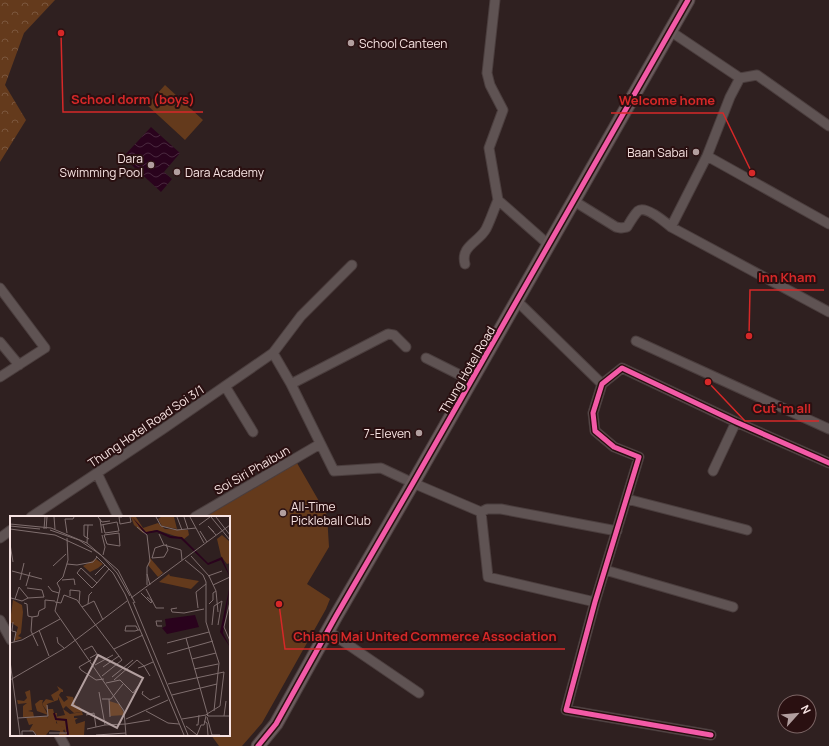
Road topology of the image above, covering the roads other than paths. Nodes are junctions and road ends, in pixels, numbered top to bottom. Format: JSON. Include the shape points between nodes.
{"nodes":[{"id":1,"x":495,"y":0,"type":"edge"},
{"id":2,"x":688,"y":0,"type":"edge"},
{"id":3,"x":670,"y":31,"type":"junction"},
{"id":4,"x":740,"y":78,"type":"junction"},
{"id":5,"x":829,"y":126,"type":"edge"},
{"id":6,"x":707,"y":156,"type":"junction"},
{"id":7,"x":498,"y":200,"type":"junction"},
{"id":8,"x":574,"y":201,"type":"junction"},
{"id":9,"x":829,"y":224,"type":"edge"},
{"id":10,"x":671,"y":227,"type":"junction"},
{"id":11,"x":549,"y":245,"type":"junction"},
{"id":12,"x":464,"y":264,"type":"dead end"},
{"id":13,"x":352,"y":265,"type":"dead end"},
{"id":14,"x":0,"y":288,"type":"edge"},
{"id":15,"x":517,"y":301,"type":"junction"},
{"id":16,"x":829,"y":312,"type":"edge"},
{"id":17,"x":636,"y":341,"type":"dead end"},
{"id":18,"x":0,"y":342,"type":"edge"},
{"id":19,"x":406,"y":347,"type":"dead end"},
{"id":20,"x":273,"y":353,"type":"junction"},
{"id":21,"x":426,"y":358,"type":"dead end"},
{"id":22,"x":19,"y":365,"type":"junction"},
{"id":23,"x":0,"y":377,"type":"edge"},
{"id":24,"x":472,"y":381,"type":"junction"},
{"id":25,"x":291,"y":384,"type":"junction"},
{"id":26,"x":602,"y":384,"type":"junction"},
{"id":27,"x":225,"y":386,"type":"junction"},
{"id":28,"x":736,"y":422,"type":"junction"},
{"id":29,"x":829,"y":429,"type":"edge"},
{"id":30,"x":253,"y":432,"type":"dead end"},
{"id":31,"x":320,"y":444,"type":"junction"},
{"id":32,"x":829,"y":463,"type":"edge"},
{"id":33,"x":713,"y":471,"type":"dead end"},
{"id":34,"x":97,"y":473,"type":"junction"},
{"id":35,"x":413,"y":484,"type":"junction"},
{"id":36,"x":627,"y":499,"type":"junction"},
{"id":37,"x":481,"y":512,"type":"junction"},
{"id":38,"x":32,"y":516,"type":"edge"},
{"id":39,"x":118,"y":516,"type":"edge"},
{"id":40,"x":197,"y":516,"type":"edge"},
{"id":41,"x":747,"y":530,"type":"dead end"},
{"id":42,"x":10,"y":531,"type":"edge"},
{"id":43,"x":617,"y":531,"type":"junction"},
{"id":44,"x":0,"y":538,"type":"edge"},
{"id":45,"x":605,"y":570,"type":"junction"},
{"id":46,"x":595,"y":602,"type":"junction"},
{"id":47,"x":732,"y":607,"type":"dead end"},
{"id":48,"x":0,"y":620,"type":"edge"},
{"id":49,"x":328,"y":631,"type":"junction"},
{"id":50,"x":10,"y":638,"type":"edge"},
{"id":51,"x":419,"y":694,"type":"dead end"},
{"id":52,"x":711,"y":735,"type":"dead end"},
{"id":53,"x":60,"y":736,"type":"edge"},
{"id":54,"x":65,"y":746,"type":"edge"},
{"id":55,"x":258,"y":746,"type":"edge"}],
"edges":[{"from":1,"to":7,"type":"street","via":[[487,73],[490,85],[503,110],[489,148]]},
{"from":2,"to":3,"type":"street","name":"Thung Hotel Road"},
{"from":3,"to":4,"type":"street"},
{"from":3,"to":8,"type":"street","name":"Thung Hotel Road"},
{"from":4,"to":5,"type":"street","via":[[757,75]]},
{"from":4,"to":6,"type":"street"},
{"from":6,"to":9,"type":"street"},
{"from":6,"to":10,"type":"street"},
{"from":7,"to":11,"type":"street"},
{"from":7,"to":12,"type":"street","via":[[486,229],[465,251]]},
{"from":8,"to":10,"type":"street","via":[[616,227],[627,227],[642,209]]},
{"from":8,"to":11,"type":"street","name":"Thung Hotel Road"},
{"from":10,"to":16,"type":"street"},
{"from":11,"to":15,"type":"street","name":"Thung Hotel Road"},
{"from":13,"to":20,"type":"street","name":"Thung Hotel Road Soi 3/1","via":[[301,316]]},
{"from":14,"to":22,"type":"street","via":[[45,348]]},
{"from":15,"to":24,"type":"street","name":"Thung Hotel Road"},
{"from":15,"to":26,"type":"street"},
{"from":17,"to":29,"type":"street"},
{"from":18,"to":22,"type":"street"},
{"from":19,"to":25,"type":"street","via":[[394,335],[388,334]]},
{"from":20,"to":25,"type":"street"},
{"from":20,"to":27,"type":"street","name":"Thung Hotel Road Soi 3/1"},
{"from":21,"to":24,"type":"street"},
{"from":22,"to":23,"type":"street"},
{"from":24,"to":35,"type":"street","name":"Thung Hotel Road"},
{"from":25,"to":31,"type":"street"},
{"from":26,"to":28,"type":"street","via":[[622,368]]},
{"from":26,"to":36,"type":"street","via":[[593,413],[595,431],[614,447],[639,457]]},
{"from":27,"to":30,"type":"street"},
{"from":27,"to":34,"type":"street","name":"Thung Hotel Road Soi 3/1"},
{"from":28,"to":32,"type":"street"},
{"from":28,"to":33,"type":"street"},
{"from":31,"to":35,"type":"street","via":[[334,471],[381,468]]},
{"from":31,"to":40,"type":"street","name":"Soi Siri Phaibun"},
{"from":34,"to":38,"type":"street","name":"Thung Hotel Road Soi 3/1"},
{"from":34,"to":39,"type":"street"},
{"from":35,"to":37,"type":"street"},
{"from":35,"to":49,"type":"street","name":"Thung Hotel Road"},
{"from":36,"to":41,"type":"street"},
{"from":36,"to":43,"type":"street"},
{"from":37,"to":43,"type":"street","via":[[487,509],[501,509]]},
{"from":37,"to":46,"type":"street","via":[[488,577]]},
{"from":42,"to":44,"type":"street"},
{"from":43,"to":45,"type":"street"},
{"from":45,"to":46,"type":"street"},
{"from":45,"to":47,"type":"street"},
{"from":46,"to":52,"type":"street","via":[[566,710]]},
{"from":48,"to":50,"type":"street"},
{"from":49,"to":51,"type":"street"},
{"from":49,"to":55,"type":"street","name":"Thung Hotel Road","via":[[276,724]]},
{"from":53,"to":54,"type":"street"}]}
